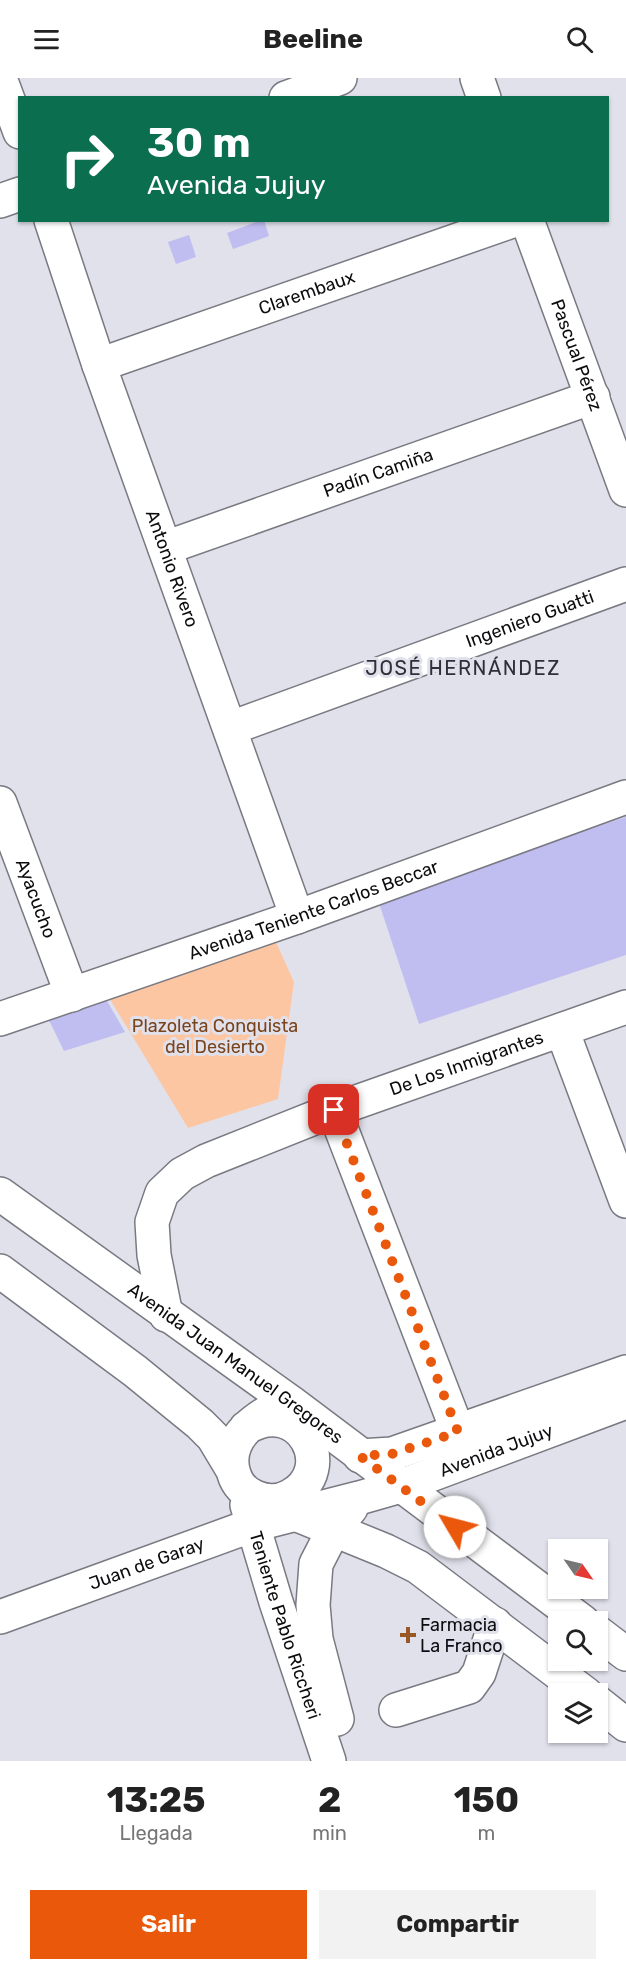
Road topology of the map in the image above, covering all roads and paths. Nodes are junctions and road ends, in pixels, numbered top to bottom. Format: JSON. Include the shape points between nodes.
{"nodes":[{"id":1,"x":0,"y":78,"type":"edge"},
{"id":2,"x":340,"y":78,"type":"edge"},
{"id":3,"x":477,"y":78,"type":"edge"},
{"id":4,"x":290,"y":96,"type":"edge"},
{"id":5,"x":483,"y":96,"type":"edge"},
{"id":6,"x":18,"y":127,"type":"edge"},
{"id":7,"x":18,"y":195,"type":"edge"},
{"id":8,"x":0,"y":201,"type":"edge"},
{"id":9,"x":52,"y":222,"type":"edge"},
{"id":10,"x":509,"y":222,"type":"edge"},
{"id":11,"x":528,"y":222,"type":"edge"},
{"id":12,"x":99,"y":364,"type":"junction"},
{"id":13,"x":593,"y":397,"type":"junction"},
{"id":14,"x":626,"y":490,"type":"edge"},
{"id":15,"x":165,"y":548,"type":"junction"},
{"id":16,"x":626,"y":584,"type":"edge"},
{"id":17,"x":231,"y":728,"type":"junction"},
{"id":18,"x":626,"y":797,"type":"edge"},
{"id":19,"x":0,"y":803,"type":"edge"},
{"id":20,"x":297,"y":917,"type":"junction"},
{"id":21,"x":72,"y":995,"type":"junction"},
{"id":22,"x":626,"y":1007,"type":"edge"},
{"id":23,"x":0,"y":1019,"type":"edge"},
{"id":24,"x":562,"y":1030,"type":"junction"},
{"id":25,"x":334,"y":1110,"type":"junction"},
{"id":26,"x":0,"y":1194,"type":"edge"},
{"id":27,"x":626,"y":1201,"type":"edge"},
{"id":28,"x":0,"y":1271,"type":"edge"},
{"id":29,"x":166,"y":1315,"type":"junction"},
{"id":30,"x":626,"y":1372,"type":"edge"},
{"id":31,"x":626,"y":1402,"type":"edge"},
{"id":32,"x":290,"y":1403,"type":"junction"},
{"id":33,"x":246,"y":1428,"type":"junction"},
{"id":34,"x":458,"y":1432,"type":"junction"},
{"id":35,"x":311,"y":1452,"type":"junction"},
{"id":36,"x":360,"y":1456,"type":"junction"},
{"id":37,"x":401,"y":1486,"type":"junction"},
{"id":38,"x":247,"y":1495,"type":"junction"},
{"id":39,"x":315,"y":1519,"type":"junction"},
{"id":40,"x":568,"y":1611,"type":"edge"},
{"id":41,"x":0,"y":1617,"type":"edge"},
{"id":42,"x":495,"y":1624,"type":"junction"},
{"id":43,"x":608,"y":1640,"type":"edge"},
{"id":44,"x":626,"y":1654,"type":"edge"},
{"id":45,"x":572,"y":1683,"type":"edge"},
{"id":46,"x":396,"y":1710,"type":"dead end"},
{"id":47,"x":608,"y":1711,"type":"edge"},
{"id":48,"x":626,"y":1725,"type":"edge"},
{"id":49,"x":329,"y":1761,"type":"edge"},
{"id":50,"x":350,"y":1761,"type":"edge"}],
"edges":[{"from":1,"to":6,"type":"street"},
{"from":2,"to":4,"type":"street"},
{"from":3,"to":5,"type":"street"},
{"from":7,"to":8,"type":"street"},
{"from":9,"to":12,"type":"street","name":"Antonio Rivero"},
{"from":10,"to":12,"type":"street","name":"Clarembaux"},
{"from":11,"to":13,"type":"street","name":"Pascual Pérez"},
{"from":12,"to":15,"type":"street","name":"Antonio Rivero"},
{"from":13,"to":14,"type":"street","name":"Pascual Pérez"},
{"from":13,"to":15,"type":"street","name":"Padín Camiña"},
{"from":15,"to":17,"type":"street","name":"Antonio Rivero"},
{"from":16,"to":17,"type":"street","name":"Ingeniero Guatti"},
{"from":17,"to":20,"type":"street","name":"Antonio Rivero"},
{"from":18,"to":20,"type":"street","name":"Avenida Teniente Carlos Beccar"},
{"from":19,"to":21,"type":"street","name":"Ayacucho"},
{"from":20,"to":21,"type":"street","name":"Avenida Teniente Carlos Beccar"},
{"from":21,"to":23,"type":"street","name":"Avenida Teniente Carlos Beccar"},
{"from":22,"to":24,"type":"street","name":"De Los Inmigrantes"},
{"from":24,"to":25,"type":"street","name":"De Los Inmigrantes"},
{"from":24,"to":27,"type":"street"},
{"from":25,"to":29,"type":"street","name":"De Los Inmigrantes","via":[[206,1161],[182,1174],[162,1193],[152,1222]]},
{"from":25,"to":34,"type":"street"},
{"from":26,"to":29,"type":"street","name":"Avenida Juan Manuel Gregores"},
{"from":28,"to":38,"type":"street","via":[[200,1424],[213,1437]]},
{"from":29,"to":32,"type":"street","name":"Avenida Juan Manuel Gregores"},
{"from":30,"to":34,"type":"street","name":"Avenida Jujuy"},
{"from":31,"to":37,"type":"street","name":"Avenida Jujuy"},
{"from":32,"to":33,"type":"street","via":[[267,1412]]},
{"from":32,"to":35,"type":"street","name":"Teniente Pablo Riccheri","via":[[302,1421]]},
{"from":32,"to":36,"type":"street","name":"Avenida Juan Manuel Gregores"},
{"from":33,"to":35,"type":"street","via":[[264,1420],[285,1421],[299,1430]]},
{"from":33,"to":38,"type":"street","via":[[234,1445]]},
{"from":34,"to":36,"type":"street","name":"Avenida Jujuy","via":[[392,1454]]},
{"from":35,"to":38,"type":"street","via":[[311,1473],[296,1493],[279,1500]]},
{"from":35,"to":39,"type":"street","name":"Teniente Pablo Riccheri"},
{"from":36,"to":37,"type":"street","name":"Avenida Juan Manuel Gregores"},
{"from":37,"to":39,"type":"street","name":"Avenida Jujuy","via":[[359,1498]]},
{"from":37,"to":40,"type":"street","name":"Avenida Juan Manuel Gregores"},
{"from":38,"to":39,"type":"street"},
{"from":38,"to":41,"type":"street","name":"Juan de Garay"},
{"from":38,"to":49,"type":"street","name":"Teniente Pablo Riccheri","via":[[276,1602]]},
{"from":39,"to":42,"type":"street","via":[[417,1567]]},
{"from":39,"to":50,"type":"street","name":"Teniente Pablo Riccheri","via":[[316,1639]]},
{"from":42,"to":45,"type":"street"},
{"from":42,"to":46,"type":"street","via":[[479,1673],[469,1687]]},
{"from":43,"to":44,"type":"street"},
{"from":47,"to":48,"type":"street"}]}
